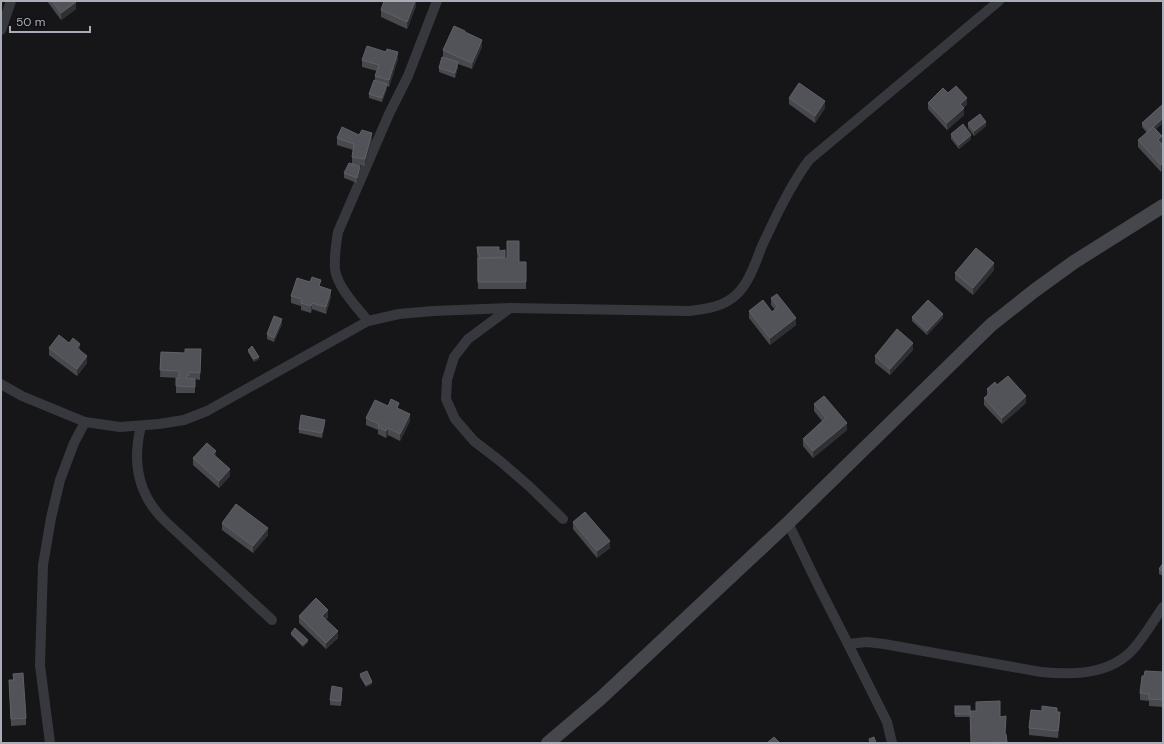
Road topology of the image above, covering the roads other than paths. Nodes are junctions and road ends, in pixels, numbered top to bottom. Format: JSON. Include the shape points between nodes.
{"nodes":[{"id":1,"x":11,"y":1,"type":"edge"},
{"id":2,"x":437,"y":1,"type":"edge"},
{"id":3,"x":999,"y":1,"type":"edge"},
{"id":4,"x":1,"y":30,"type":"edge"},
{"id":5,"x":1163,"y":206,"type":"edge"},
{"id":6,"x":510,"y":308,"type":"junction"},
{"id":7,"x":368,"y":321,"type":"junction"},
{"id":8,"x":1,"y":384,"type":"edge"},
{"id":9,"x":85,"y":422,"type":"junction"},
{"id":10,"x":141,"y":426,"type":"junction"},
{"id":11,"x":563,"y":519,"type":"dead end"},
{"id":12,"x":788,"y":523,"type":"junction"},
{"id":13,"x":1163,"y":607,"type":"edge"},
{"id":14,"x":272,"y":620,"type":"dead end"},
{"id":15,"x":848,"y":644,"type":"junction"},
{"id":16,"x":50,"y":743,"type":"edge"},
{"id":17,"x":548,"y":743,"type":"edge"},
{"id":18,"x":892,"y":743,"type":"edge"}],
"edges":[{"from":1,"to":4,"type":"street"},
{"from":2,"to":7,"type":"street","via":[[408,76],[338,232],[335,270],[341,285]]},
{"from":3,"to":6,"type":"street","via":[[809,160],[791,188],[747,281],[738,294],[729,301],[714,308],[689,311]]},
{"from":5,"to":12,"type":"street","via":[[1074,262],[991,325]]},
{"from":6,"to":7,"type":"street","via":[[399,314]]},
{"from":6,"to":11,"type":"street","via":[[468,339],[454,357],[447,380],[446,399],[455,419],[474,441],[530,487]]},
{"from":7,"to":10,"type":"street","via":[[207,411],[184,420]]},
{"from":8,"to":9,"type":"street","via":[[22,396]]},
{"from":9,"to":10,"type":"street","via":[[120,427]]},
{"from":9,"to":16,"type":"street","via":[[60,480],[43,565],[40,665]]},
{"from":10,"to":14,"type":"street","via":[[139,480],[157,514]]},
{"from":12,"to":15,"type":"street"},
{"from":12,"to":17,"type":"street","via":[[602,698]]},
{"from":13,"to":15,"type":"street","via":[[1124,658],[1111,666],[1094,671],[1065,674],[1041,672],[884,644]]},
{"from":15,"to":18,"type":"street","via":[[887,722]]}]}
